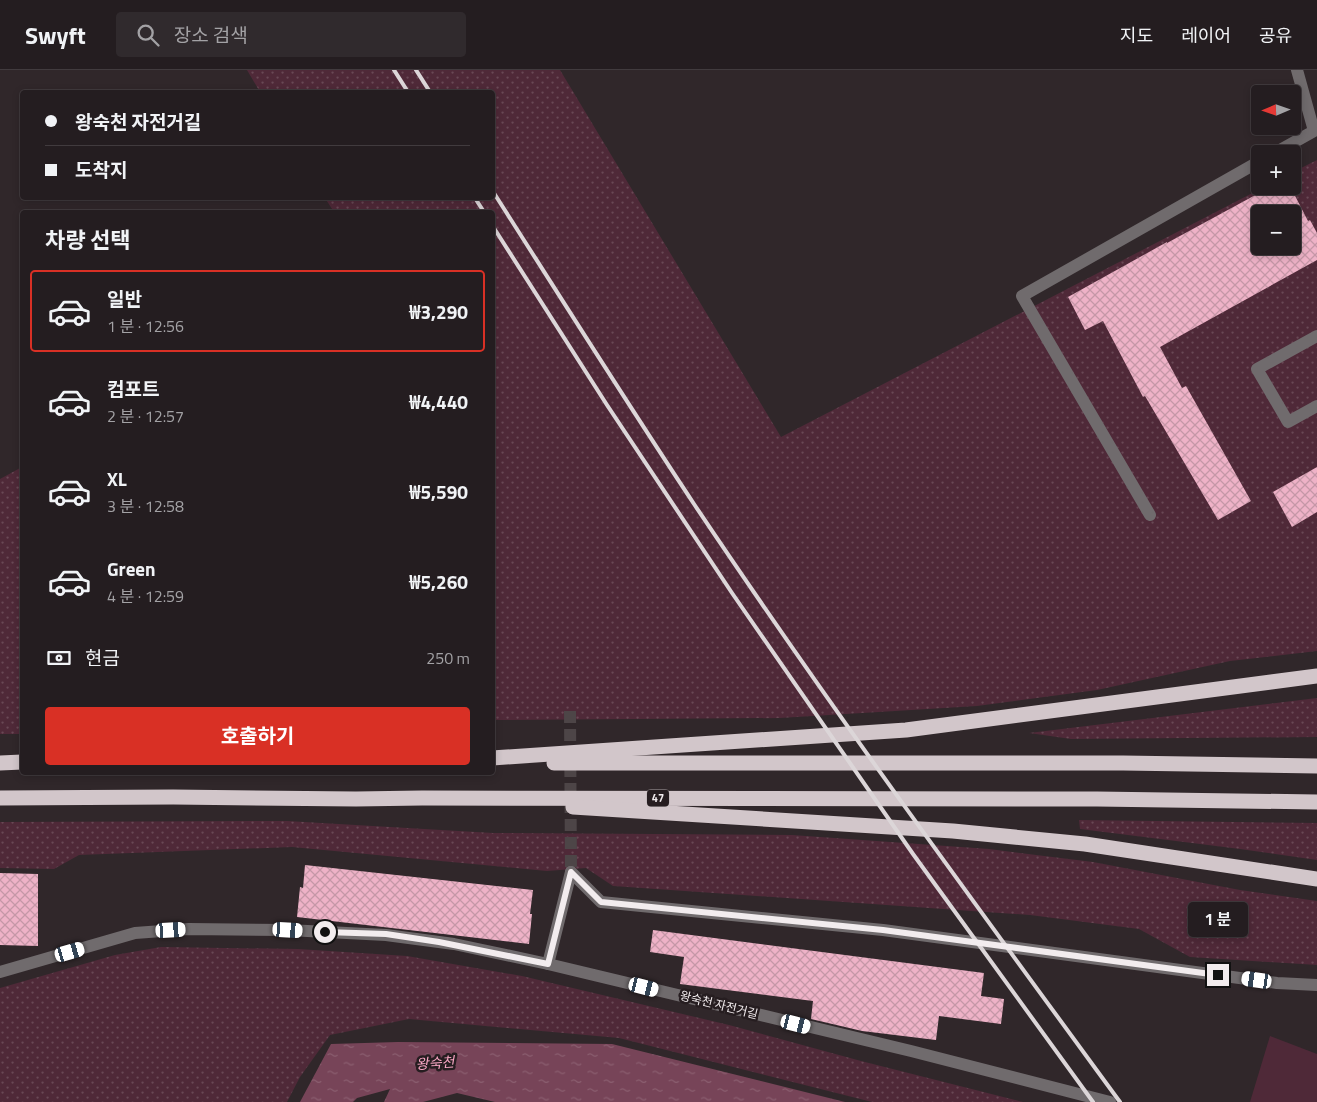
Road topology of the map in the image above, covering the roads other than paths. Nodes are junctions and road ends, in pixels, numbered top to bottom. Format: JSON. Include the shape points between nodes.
{"nodes":[{"id":1,"x":1297,"y":70,"type":"edge"},
{"id":2,"x":1316,"y":135,"type":"edge"},
{"id":3,"x":1293,"y":145,"type":"edge"},
{"id":4,"x":1251,"y":166,"type":"edge"},
{"id":5,"x":1317,"y":336,"type":"edge"},
{"id":6,"x":1317,"y":406,"type":"edge"},
{"id":7,"x":1150,"y":515,"type":"dead end"},
{"id":8,"x":1317,"y":676,"type":"edge"},
{"id":9,"x":495,"y":758,"type":"edge"},
{"id":10,"x":20,"y":762,"type":"edge"},
{"id":11,"x":0,"y":763,"type":"edge"},
{"id":12,"x":495,"y":763,"type":"edge"},
{"id":13,"x":1317,"y":766,"type":"edge"},
{"id":14,"x":0,"y":798,"type":"edge"},
{"id":15,"x":422,"y":798,"type":"junction"},
{"id":16,"x":1317,"y":802,"type":"edge"},
{"id":17,"x":1317,"y":879,"type":"edge"},
{"id":18,"x":548,"y":964,"type":"junction"},
{"id":19,"x":0,"y":972,"type":"edge"},
{"id":20,"x":1317,"y":985,"type":"edge"},
{"id":21,"x":1110,"y":1102,"type":"edge"}],
"edges":[{"from":1,"to":2,"type":"street"},
{"from":2,"to":3,"type":"street"},
{"from":4,"to":7,"type":"street","via":[[1022,296]]},
{"from":5,"to":6,"type":"street","via":[[1257,369],[1288,422]]},
{"from":8,"to":9,"type":"highway","via":[[906,730]]},
{"from":10,"to":11,"type":"highway"},
{"from":12,"to":13,"type":"highway"},
{"from":14,"to":15,"type":"highway","number":"47"},
{"from":15,"to":16,"type":"highway","number":"47"},
{"from":15,"to":17,"type":"highway","via":[[953,831],[1085,844]]},
{"from":18,"to":19,"type":"street","name":"왕숙천 자전거길","via":[[454,944],[386,934],[189,930],[135,933]]},
{"from":18,"to":20,"type":"street","via":[[571,872],[601,902],[883,930],[1277,983]]},
{"from":18,"to":21,"type":"street","name":"왕숙천 자전거길"}]}
